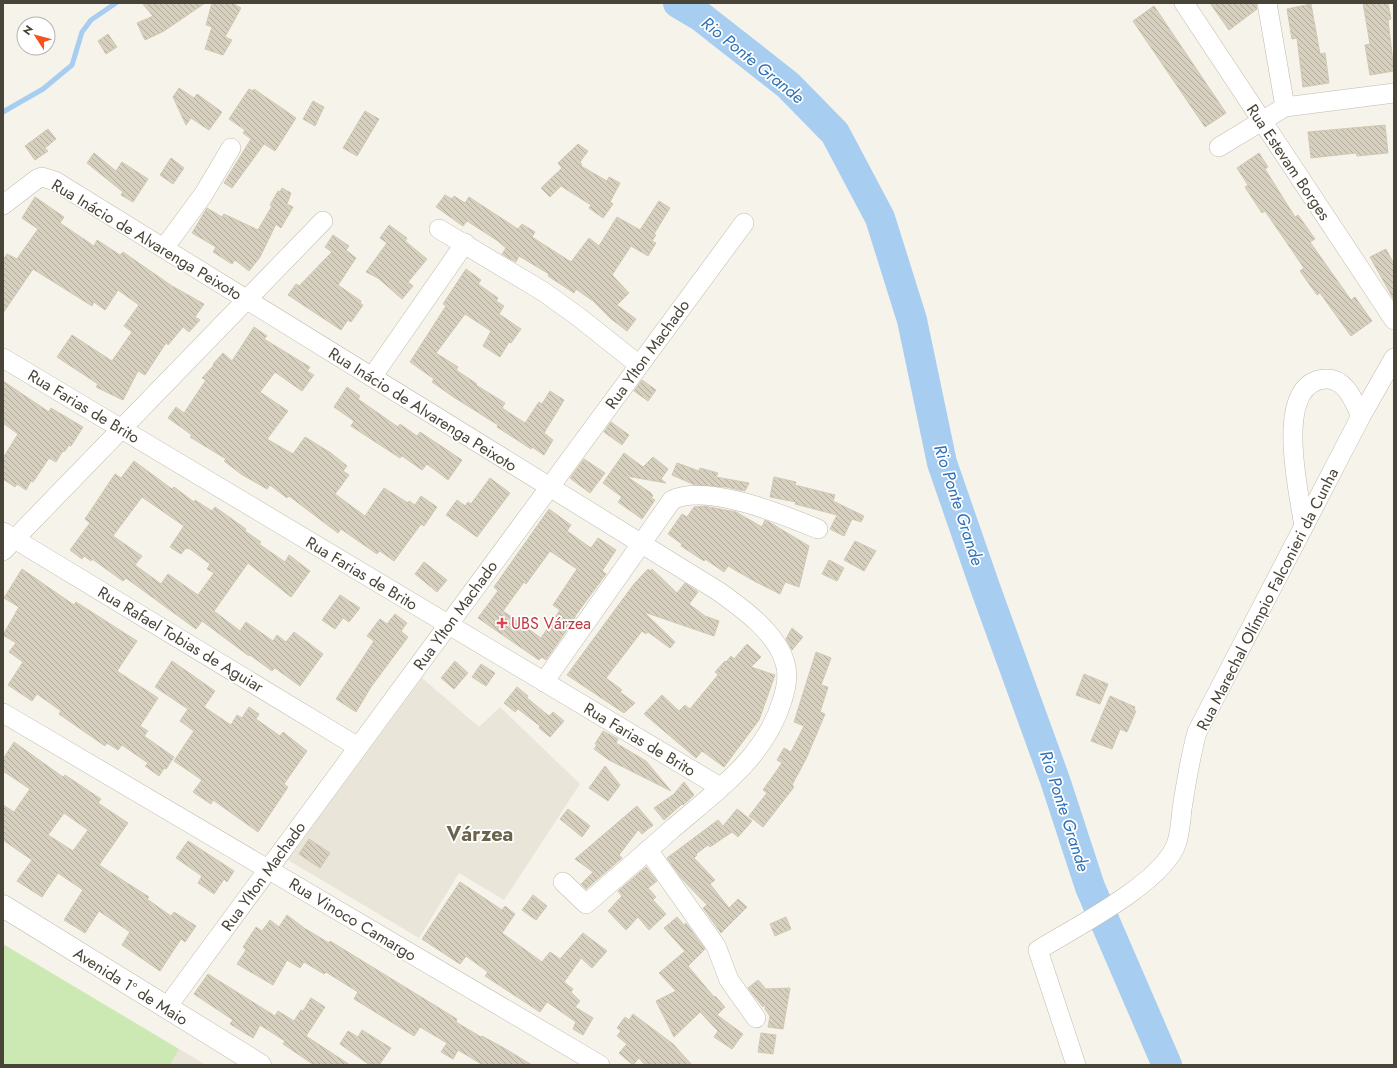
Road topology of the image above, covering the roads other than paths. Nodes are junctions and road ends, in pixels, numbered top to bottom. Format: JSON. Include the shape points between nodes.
{"nodes":[{"id":1,"x":1184,"y":3,"type":"edge"},
{"id":2,"x":1267,"y":3,"type":"edge"},
{"id":3,"x":1394,"y":93,"type":"edge"},
{"id":4,"x":1285,"y":107,"type":"junction"},
{"id":5,"x":1262,"y":121,"type":"junction"},
{"id":6,"x":1219,"y":147,"type":"dead end"},
{"id":7,"x":231,"y":148,"type":"dead end"},
{"id":8,"x":3,"y":205,"type":"edge"},
{"id":9,"x":323,"y":221,"type":"dead end"},
{"id":10,"x":744,"y":222,"type":"dead end"},
{"id":11,"x":439,"y":228,"type":"dead end"},
{"id":12,"x":465,"y":243,"type":"junction"},
{"id":13,"x":164,"y":248,"type":"junction"},
{"id":14,"x":247,"y":300,"type":"junction"},
{"id":15,"x":1394,"y":320,"type":"edge"},
{"id":16,"x":3,"y":358,"type":"edge"},
{"id":17,"x":1394,"y":358,"type":"edge"},
{"id":18,"x":639,"y":365,"type":"junction"},
{"id":19,"x":372,"y":377,"type":"junction"},
{"id":20,"x":1361,"y":416,"type":"junction"},
{"id":21,"x":122,"y":429,"type":"junction"},
{"id":22,"x":550,"y":487,"type":"junction"},
{"id":23,"x":1304,"y":526,"type":"junction"},
{"id":24,"x":818,"y":529,"type":"dead end"},
{"id":25,"x":7,"y":540,"type":"edge"},
{"id":26,"x":640,"y":543,"type":"junction"},
{"id":27,"x":448,"y":624,"type":"junction"},
{"id":28,"x":544,"y":682,"type":"junction"},
{"id":29,"x":3,"y":713,"type":"edge"},
{"id":30,"x":358,"y":747,"type":"junction"},
{"id":31,"x":720,"y":787,"type":"junction"},
{"id":32,"x":648,"y":850,"type":"junction"},
{"id":33,"x":268,"y":869,"type":"junction"},
{"id":34,"x":563,"y":882,"type":"dead end"},
{"id":35,"x":3,"y":906,"type":"edge"},
{"id":36,"x":167,"y":1007,"type":"junction"},
{"id":37,"x":756,"y":1018,"type":"dead end"},
{"id":38,"x":260,"y":1065,"type":"edge"},
{"id":39,"x":600,"y":1065,"type":"edge"},
{"id":40,"x":1076,"y":1065,"type":"edge"}],
"edges":[{"from":1,"to":5,"type":"street","name":"Rua Estevam Borges"},
{"from":2,"to":4,"type":"street"},
{"from":3,"to":4,"type":"street"},
{"from":4,"to":5,"type":"street"},
{"from":5,"to":6,"type":"street"},
{"from":5,"to":15,"type":"street","name":"Rua Estevam Borges"},
{"from":7,"to":13,"type":"street","via":[[203,195]]},
{"from":8,"to":13,"type":"street","name":"Rua Inácio de Alvarenga Peixoto","via":[[31,182],[42,177],[55,181]]},
{"from":9,"to":14,"type":"street"},
{"from":10,"to":18,"type":"street","name":"Rua Ylton Machado"},
{"from":11,"to":12,"type":"street"},
{"from":12,"to":18,"type":"street","via":[[544,292]]},
{"from":12,"to":19,"type":"street"},
{"from":13,"to":14,"type":"street","name":"Rua Inácio de Alvarenga Peixoto"},
{"from":14,"to":19,"type":"street","name":"Rua Inácio de Alvarenga Peixoto"},
{"from":14,"to":21,"type":"street"},
{"from":16,"to":21,"type":"street","name":"Rua Farias de Brito"},
{"from":17,"to":20,"type":"street","name":"Rua Marechal Olímpio Falconieri da Cunha"},
{"from":18,"to":22,"type":"street","name":"Rua Ylton Machado"},
{"from":19,"to":22,"type":"street","name":"Rua Inácio de Alvarenga Peixoto"},
{"from":20,"to":23,"type":"street","name":"Rua Marechal Olímpio Falconieri da Cunha"},
{"from":20,"to":23,"type":"street","via":[[1342,384],[1330,378],[1308,384],[1299,396],[1294,415],[1292,442]]},
{"from":21,"to":25,"type":"street"},
{"from":21,"to":27,"type":"street","name":"Rua Farias de Brito"},
{"from":22,"to":26,"type":"street","name":"Rua Inácio de Alvarenga Peixoto"},
{"from":22,"to":27,"type":"street","name":"Rua Ylton Machado"},
{"from":23,"to":40,"type":"street","name":"Rua Marechal Olímpio Falconieri da Cunha","via":[[1197,732],[1191,753],[1177,843],[1168,860],[1155,875],[1137,889],[1038,950]]},
{"from":24,"to":26,"type":"street","via":[[747,503],[694,494],[672,500]]},
{"from":25,"to":30,"type":"street","name":"Rua Rafael Tobias de Aguiar"},
{"from":26,"to":28,"type":"street"},
{"from":26,"to":31,"type":"street","name":"Rua Inácio de Alvarenga Peixoto","via":[[744,609],[762,626],[786,662],[786,690],[774,723],[749,760]]},
{"from":27,"to":28,"type":"street","name":"Rua Farias de Brito"},
{"from":27,"to":30,"type":"street","name":"Rua Ylton Machado"},
{"from":28,"to":31,"type":"street","name":"Rua Farias de Brito"},
{"from":29,"to":33,"type":"street","name":"Rua Vinoco Camargo"},
{"from":30,"to":33,"type":"street","name":"Rua Ylton Machado"},
{"from":31,"to":32,"type":"street"},
{"from":32,"to":34,"type":"street","via":[[586,904]]},
{"from":32,"to":37,"type":"street","via":[[716,946],[730,980]]},
{"from":33,"to":36,"type":"street","name":"Rua Ylton Machado"},
{"from":33,"to":39,"type":"street","name":"Rua Vinoco Camargo"},
{"from":35,"to":36,"type":"street","name":"Avenida 1º de Maio"},
{"from":36,"to":38,"type":"street","name":"Avenida 1º de Maio"}]}
